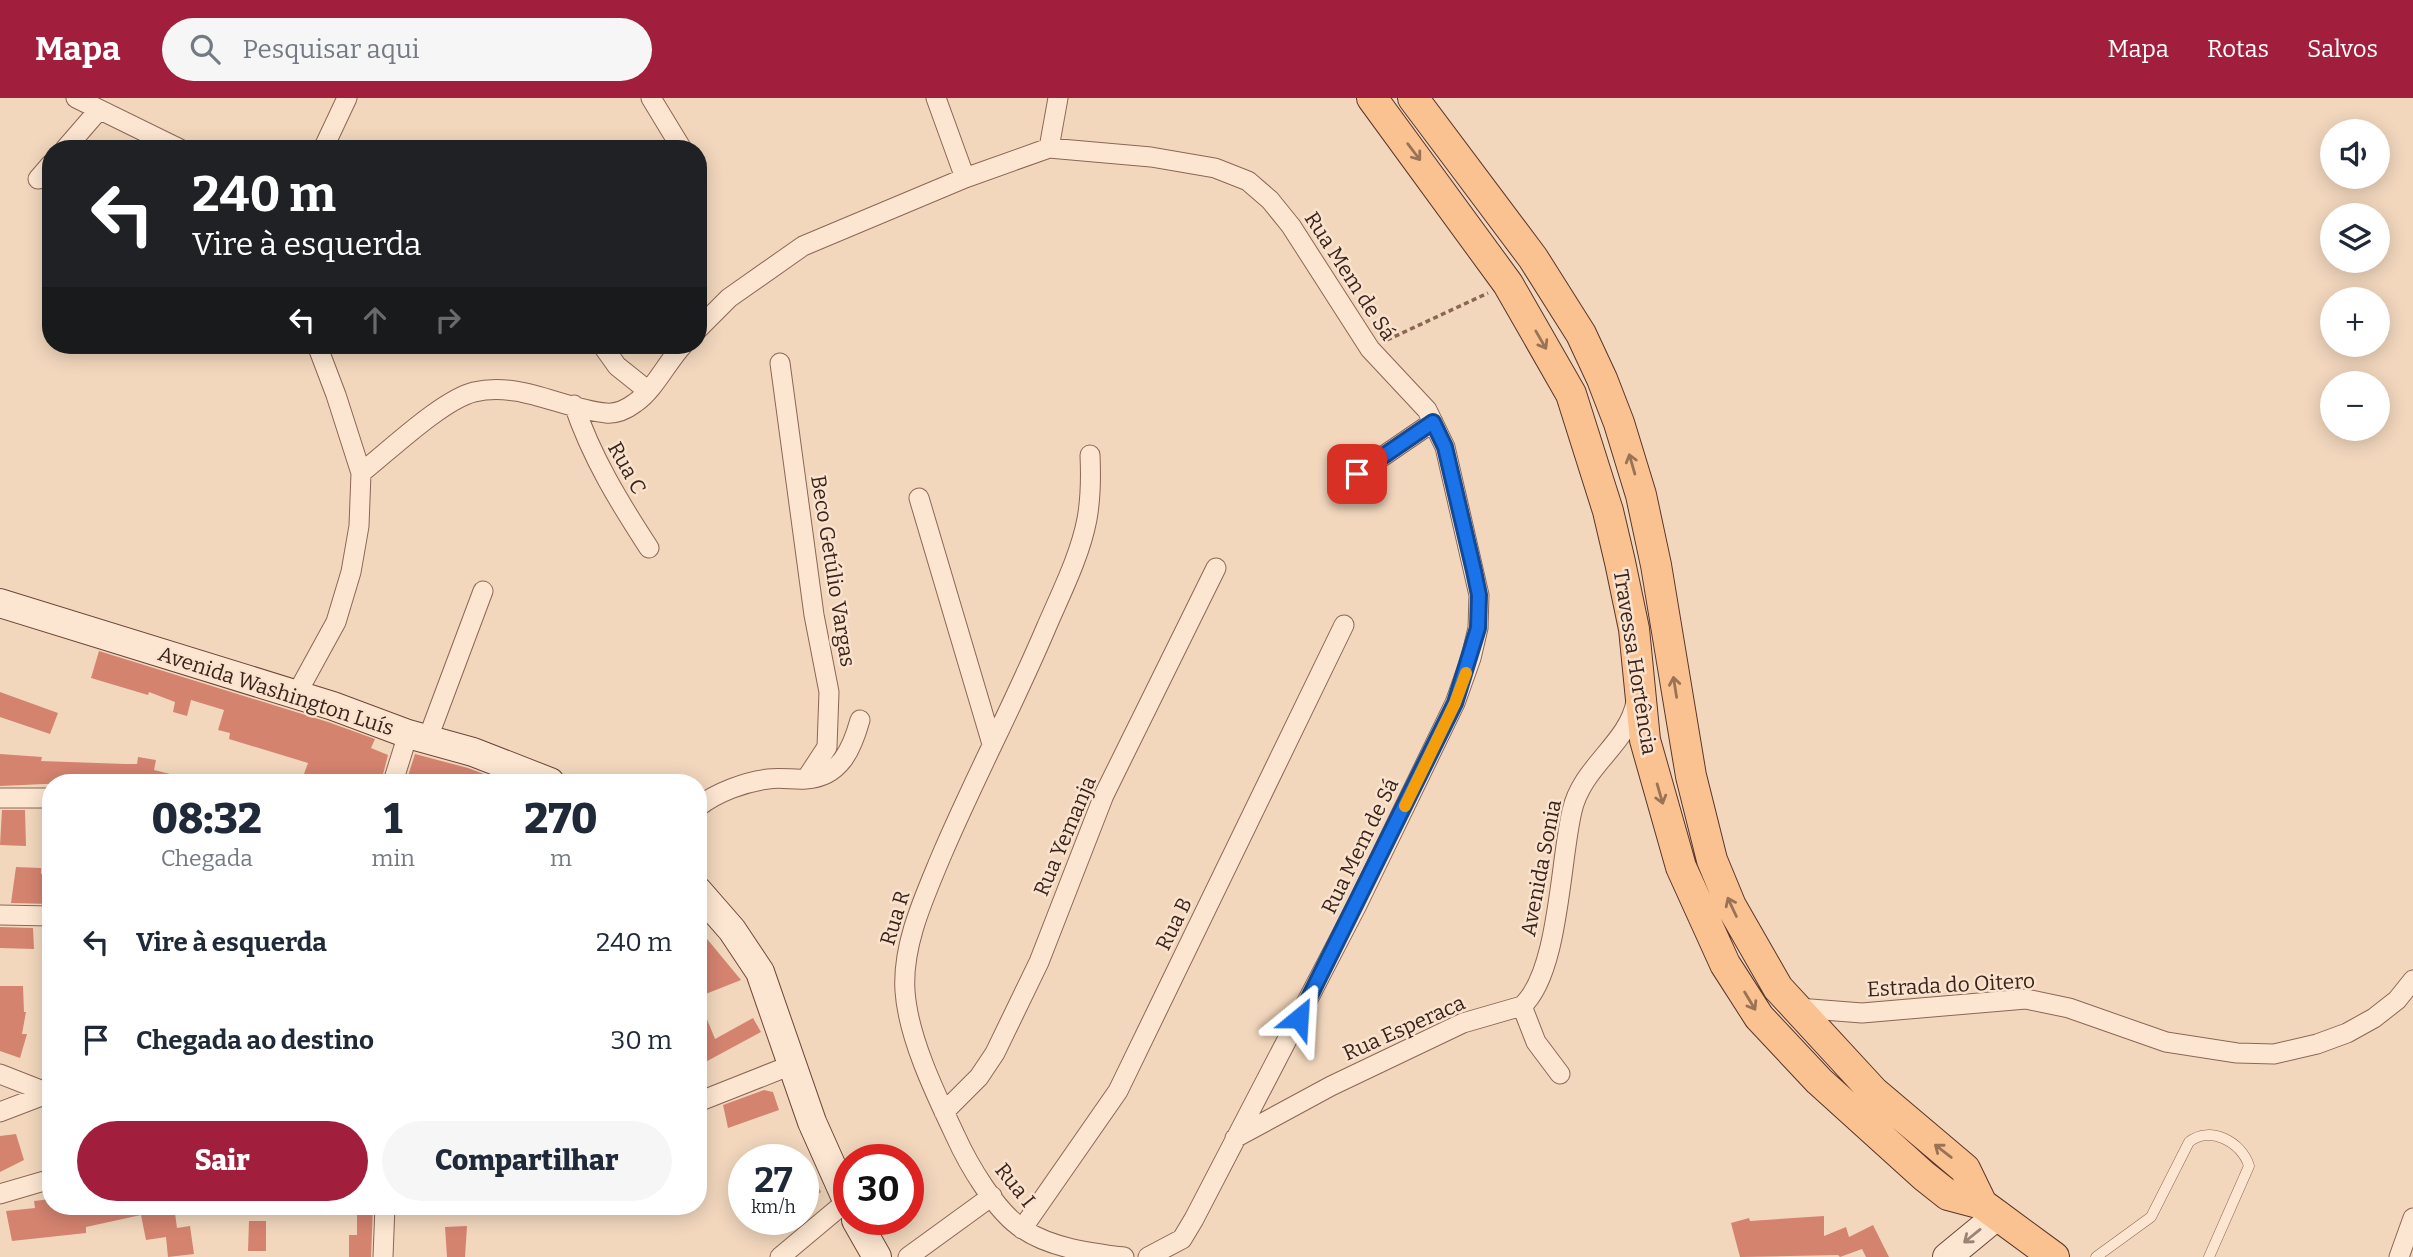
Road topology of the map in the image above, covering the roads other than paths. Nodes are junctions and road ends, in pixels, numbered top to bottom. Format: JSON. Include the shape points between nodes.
{"nodes":[{"id":1,"x":76,"y":98,"type":"edge"},
{"id":2,"x":347,"y":98,"type":"edge"},
{"id":3,"x":651,"y":98,"type":"edge"},
{"id":4,"x":936,"y":98,"type":"edge"},
{"id":5,"x":1058,"y":98,"type":"edge"},
{"id":6,"x":1372,"y":98,"type":"edge"},
{"id":7,"x":1413,"y":98,"type":"edge"},
{"id":8,"x":99,"y":111,"type":"junction"},
{"id":9,"x":73,"y":140,"type":"edge"},
{"id":10,"x":161,"y":140,"type":"edge"},
{"id":11,"x":327,"y":140,"type":"edge"},
{"id":12,"x":677,"y":140,"type":"edge"},
{"id":13,"x":1049,"y":148,"type":"junction"},
{"id":14,"x":965,"y":178,"type":"junction"},
{"id":15,"x":707,"y":320,"type":"edge"},
{"id":16,"x":321,"y":354,"type":"edge"},
{"id":17,"x":608,"y":354,"type":"edge"},
{"id":18,"x":676,"y":354,"type":"edge"},
{"id":19,"x":780,"y":363,"type":"dead end"},
{"id":20,"x":647,"y":390,"type":"junction"},
{"id":21,"x":574,"y":405,"type":"junction"},
{"id":22,"x":1433,"y":422,"type":"junction"},
{"id":23,"x":1090,"y":455,"type":"dead end"},
{"id":24,"x":361,"y":473,"type":"junction"},
{"id":25,"x":1346,"y":486,"type":"dead end"},
{"id":26,"x":919,"y":498,"type":"dead end"},
{"id":27,"x":649,"y":548,"type":"dead end"},
{"id":28,"x":1216,"y":568,"type":"dead end"},
{"id":29,"x":483,"y":591,"type":"dead end"},
{"id":30,"x":0,"y":603,"type":"edge"},
{"id":31,"x":1344,"y":625,"type":"dead end"},
{"id":32,"x":1634,"y":629,"type":"junction"},
{"id":33,"x":296,"y":695,"type":"junction"},
{"id":34,"x":859,"y":720,"type":"dead end"},
{"id":35,"x":418,"y":736,"type":"junction"},
{"id":36,"x":992,"y":744,"type":"junction"},
{"id":37,"x":397,"y":774,"type":"edge"},
{"id":38,"x":529,"y":774,"type":"edge"},
{"id":39,"x":806,"y":779,"type":"junction"},
{"id":40,"x":0,"y":798,"type":"edge"},
{"id":41,"x":42,"y":798,"type":"edge"},
{"id":42,"x":707,"y":801,"type":"edge"},
{"id":43,"x":707,"y":901,"type":"edge"},
{"id":44,"x":0,"y":915,"type":"edge"},
{"id":45,"x":42,"y":916,"type":"edge"},
{"id":46,"x":2413,"y":980,"type":"edge"},
{"id":47,"x":1522,"y":1006,"type":"junction"},
{"id":48,"x":1798,"y":1008,"type":"junction"},
{"id":49,"x":794,"y":1064,"type":"junction"},
{"id":50,"x":0,"y":1074,"type":"edge"},
{"id":51,"x":1560,"y":1074,"type":"dead end"},
{"id":52,"x":42,"y":1091,"type":"edge"},
{"id":53,"x":42,"y":1097,"type":"edge"},
{"id":54,"x":707,"y":1098,"type":"edge"},
{"id":55,"x":0,"y":1112,"type":"edge"},
{"id":56,"x":944,"y":1112,"type":"junction"},
{"id":57,"x":1234,"y":1139,"type":"junction"},
{"id":58,"x":833,"y":1170,"type":"edge"},
{"id":59,"x":42,"y":1182,"type":"edge"},
{"id":60,"x":0,"y":1194,"type":"edge"},
{"id":61,"x":992,"y":1196,"type":"junction"},
{"id":62,"x":1990,"y":1210,"type":"junction"},
{"id":63,"x":385,"y":1215,"type":"edge"},
{"id":64,"x":2413,"y":1218,"type":"edge"},
{"id":65,"x":833,"y":1221,"type":"edge"},
{"id":66,"x":1022,"y":1229,"type":"junction"},
{"id":67,"x":865,"y":1235,"type":"edge"},
{"id":68,"x":1183,"y":1248,"type":"edge"},
{"id":69,"x":383,"y":1257,"type":"edge"},
{"id":70,"x":780,"y":1257,"type":"edge"},
{"id":71,"x":877,"y":1257,"type":"edge"},
{"id":72,"x":908,"y":1257,"type":"edge"},
{"id":73,"x":1124,"y":1257,"type":"edge"},
{"id":74,"x":1149,"y":1257,"type":"edge"},
{"id":75,"x":1947,"y":1257,"type":"edge"},
{"id":76,"x":2054,"y":1257,"type":"edge"},
{"id":77,"x":2096,"y":1257,"type":"edge"},
{"id":78,"x":2209,"y":1257,"type":"edge"},
{"id":79,"x":2399,"y":1257,"type":"edge"}],
"edges":[{"from":1,"to":8,"type":"street"},
{"from":2,"to":11,"type":"street"},
{"from":3,"to":12,"type":"street"},
{"from":4,"to":14,"type":"street"},
{"from":5,"to":13,"type":"street"},
{"from":6,"to":32,"type":"main road","name":"Travessa Hortência","one_way":true,"via":[[1508,284],[1571,394],[1608,511]]},
{"from":48,"to":7,"type":"main road","name":"Travessa Hortência","one_way":true,"via":[[1762,964],[1712,860],[1691,776],[1641,495],[1602,379],[1581,334],[1533,258]]},
{"from":8,"to":9,"type":"street"},
{"from":8,"to":10,"type":"street"},
{"from":13,"to":14,"type":"street","name":"Rua Mem de Sá"},
{"from":13,"to":22,"type":"street","name":"Rua Mem de Sá","via":[[1164,159],[1215,168],[1248,181],[1291,226],[1370,349],[1409,388]]},
{"from":14,"to":15,"type":"street","name":"Rua Mem de Sá","via":[[803,246],[729,298]]},
{"from":16,"to":24,"type":"street"},
{"from":17,"to":20,"type":"street"},
{"from":18,"to":20,"type":"street"},
{"from":19,"to":39,"type":"street","name":"Beco Getúlio Vargas","via":[[829,692],[827,747]]},
{"from":20,"to":21,"type":"street","via":[[639,401],[618,412]]},
{"from":21,"to":24,"type":"street","via":[[512,390],[472,393],[434,415]]},
{"from":21,"to":27,"type":"street","name":"Rua C","via":[[600,470]]},
{"from":22,"to":25,"type":"street"},
{"from":22,"to":57,"type":"street","name":"Rua Mem de Sá","via":[[1445,447],[1479,595],[1471,657],[1455,703],[1357,905]]},
{"from":23,"to":36,"type":"street","via":[[1091,492],[1080,545]]},
{"from":24,"to":33,"type":"street","via":[[351,572],[335,622]]},
{"from":26,"to":36,"type":"street"},
{"from":28,"to":56,"type":"street","name":"Rua Yemanja","via":[[1104,795],[1040,962],[995,1053],[979,1077]]},
{"from":29,"to":35,"type":"street"},
{"from":30,"to":33,"type":"main road","name":"Avenida Washington Luís"},
{"from":31,"to":66,"type":"street","name":"Rua B","via":[[1118,1091]]},
{"from":32,"to":47,"type":"street","name":"Avenida Sonia","via":[[1634,715],[1583,780],[1572,809],[1543,971],[1536,990]]},
{"from":32,"to":62,"type":"main road","name":"Travessa Hortência","one_way":true,"via":[[1645,740],[1681,867],[1725,964],[1759,1017],[1819,1081],[1948,1195]]},
{"from":33,"to":35,"type":"main road","name":"Avenida Washington Luís"},
{"from":34,"to":39,"type":"street","via":[[849,752],[839,765]]},
{"from":35,"to":37,"type":"street"},
{"from":35,"to":38,"type":"main road","name":"Avenida Washington Luís"},
{"from":36,"to":56,"type":"street","name":"Rua R","via":[[925,896],[908,949],[906,1002]]},
{"from":39,"to":42,"type":"street","via":[[768,779]]},
{"from":40,"to":41,"type":"street"},
{"from":43,"to":49,"type":"main road","via":[[760,972]]},
{"from":44,"to":45,"type":"street"},
{"from":46,"to":48,"type":"street","name":"Estrada do Oitero","via":[[2397,1000],[2347,1033],[2274,1054],[2236,1053],[2152,1039],[2069,1008],[2026,999],[1862,1013]]},
{"from":47,"to":51,"type":"street","via":[[1536,1042]]},
{"from":47,"to":57,"type":"street","name":"Rua Esperaca","via":[[1464,1023],[1331,1086]]},
{"from":62,"to":48,"type":"main road","name":"Travessa Hortência","one_way":true,"via":[[1965,1168],[1874,1092]]},
{"from":49,"to":54,"type":"street"},
{"from":49,"to":58,"type":"main road"},
{"from":50,"to":52,"type":"street"},
{"from":53,"to":55,"type":"street"},
{"from":56,"to":61,"type":"street","name":"Rua I"},
{"from":57,"to":68,"type":"street"},
{"from":59,"to":60,"type":"street"},
{"from":61,"to":66,"type":"street","name":"Rua I"},
{"from":61,"to":72,"type":"street"},
{"from":62,"to":75,"type":"main road","one_way":true},
{"from":62,"to":76,"type":"main road","name":"Travessa Hortência"},
{"from":63,"to":69,"type":"street"},
{"from":64,"to":79,"type":"street"},
{"from":65,"to":70,"type":"street"},
{"from":66,"to":73,"type":"street","name":"Rua I","via":[[1055,1244]]},
{"from":67,"to":71,"type":"main road"},
{"from":68,"to":74,"type":"street"},
{"from":77,"to":78,"type":"lane","via":[[2151,1217],[2189,1142],[2209,1133],[2237,1146],[2249,1166]]}]}
